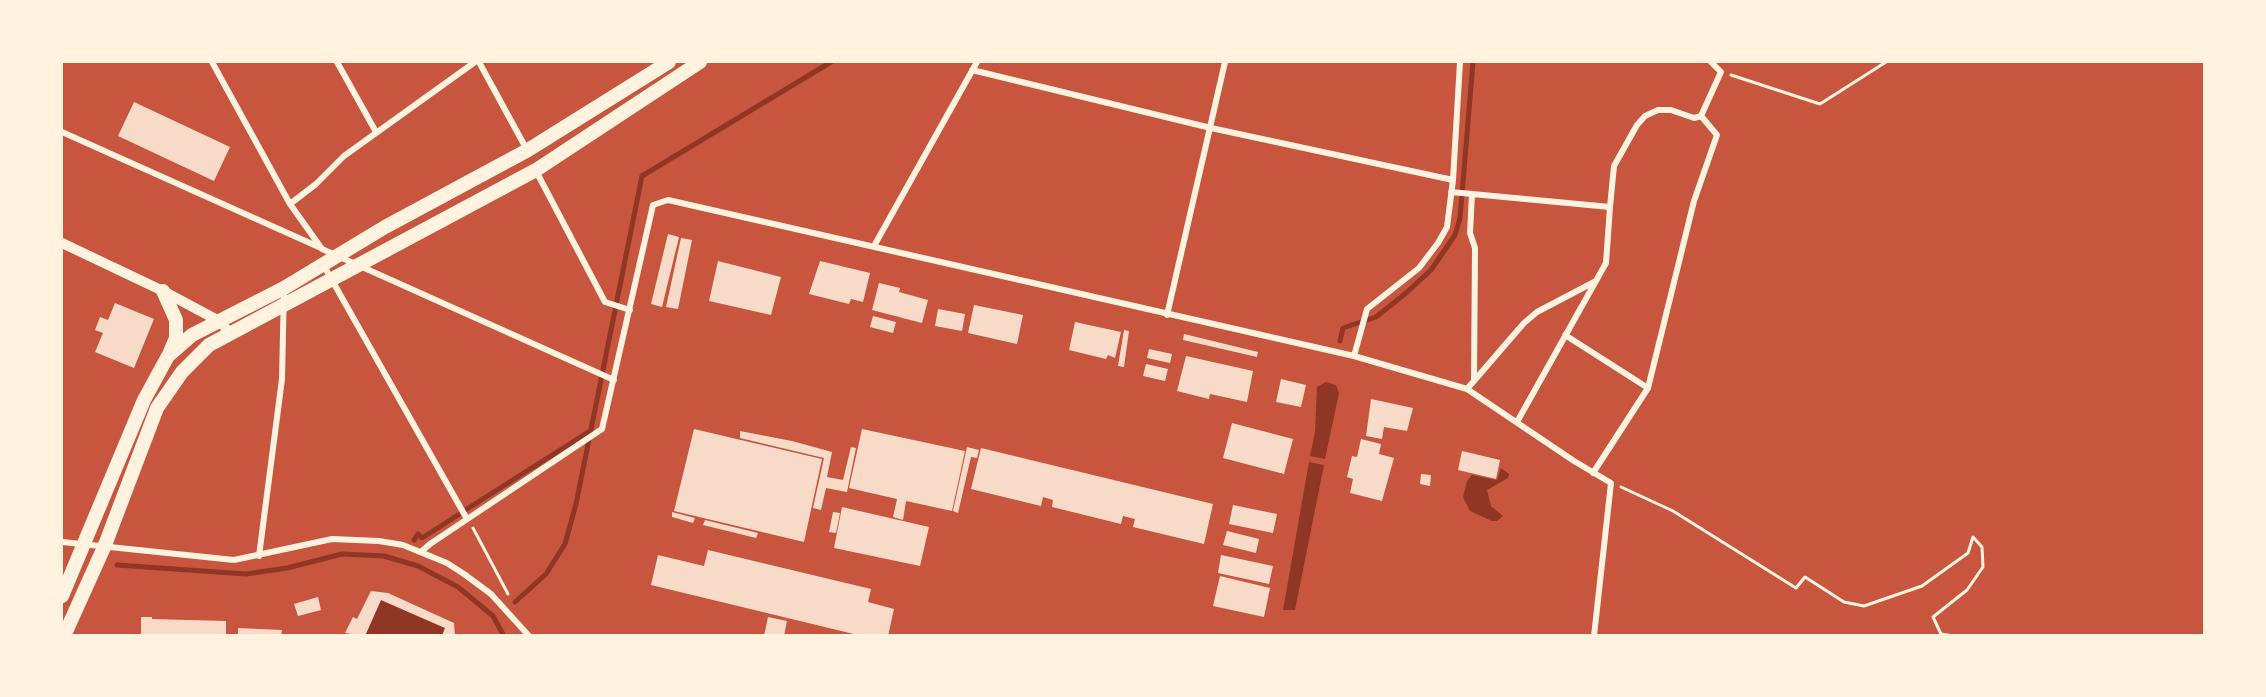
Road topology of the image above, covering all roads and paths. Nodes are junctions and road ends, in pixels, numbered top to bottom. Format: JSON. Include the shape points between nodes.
{"nodes":[{"id":1,"x":212,"y":62,"type":"edge"},
{"id":2,"x":337,"y":62,"type":"edge"},
{"id":3,"x":477,"y":62,"type":"edge"},
{"id":4,"x":669,"y":62,"type":"edge"},
{"id":5,"x":700,"y":62,"type":"edge"},
{"id":6,"x":976,"y":62,"type":"edge"},
{"id":7,"x":1225,"y":62,"type":"edge"},
{"id":8,"x":1460,"y":62,"type":"edge"},
{"id":9,"x":1712,"y":62,"type":"edge"},
{"id":10,"x":1886,"y":62,"type":"edge"},
{"id":11,"x":972,"y":70,"type":"junction"},
{"id":12,"x":1721,"y":72,"type":"junction"},
{"id":13,"x":1701,"y":116,"type":"junction"},
{"id":14,"x":1211,"y":128,"type":"junction"},
{"id":15,"x":62,"y":132,"type":"edge"},
{"id":16,"x":376,"y":132,"type":"junction"},
{"id":17,"x":528,"y":150,"type":"junction"},
{"id":18,"x":536,"y":170,"type":"junction"},
{"id":19,"x":1453,"y":180,"type":"junction"},
{"id":20,"x":1454,"y":192,"type":"junction"},
{"id":21,"x":1470,"y":194,"type":"junction"},
{"id":22,"x":290,"y":204,"type":"junction"},
{"id":23,"x":1610,"y":207,"type":"junction"},
{"id":24,"x":62,"y":243,"type":"edge"},
{"id":25,"x":874,"y":246,"type":"junction"},
{"id":26,"x":322,"y":249,"type":"junction"},
{"id":27,"x":340,"y":256,"type":"junction"},
{"id":28,"x":324,"y":266,"type":"junction"},
{"id":29,"x":361,"y":266,"type":"junction"},
{"id":30,"x":333,"y":281,"type":"junction"},
{"id":31,"x":1596,"y":281,"type":"junction"},
{"id":32,"x":284,"y":288,"type":"junction"},
{"id":33,"x":163,"y":291,"type":"junction"},
{"id":34,"x":285,"y":306,"type":"junction"},
{"id":35,"x":630,"y":310,"type":"junction"},
{"id":36,"x":1167,"y":315,"type":"junction"},
{"id":37,"x":221,"y":322,"type":"junction"},
{"id":38,"x":230,"y":334,"type":"junction"},
{"id":39,"x":1565,"y":335,"type":"junction"},
{"id":40,"x":168,"y":356,"type":"junction"},
{"id":41,"x":1354,"y":356,"type":"junction"},
{"id":42,"x":611,"y":379,"type":"junction"},
{"id":43,"x":1474,"y":381,"type":"junction"},
{"id":44,"x":1648,"y":388,"type":"junction"},
{"id":45,"x":1467,"y":389,"type":"junction"},
{"id":46,"x":1517,"y":422,"type":"junction"},
{"id":47,"x":1593,"y":473,"type":"junction"},
{"id":48,"x":1611,"y":483,"type":"junction"},
{"id":49,"x":467,"y":519,"type":"junction"},
{"id":50,"x":62,"y":542,"type":"edge"},
{"id":51,"x":84,"y":544,"type":"junction"},
{"id":52,"x":105,"y":545,"type":"junction"},
{"id":53,"x":421,"y":552,"type":"junction"},
{"id":54,"x":258,"y":556,"type":"junction"},
{"id":55,"x":62,"y":596,"type":"edge"},
{"id":56,"x":520,"y":624,"type":"junction"},
{"id":57,"x":1942,"y":635,"type":"edge"},
{"id":58,"x":64,"y":636,"type":"edge"},
{"id":59,"x":529,"y":636,"type":"edge"},
{"id":60,"x":1594,"y":636,"type":"edge"},
{"id":61,"x":1954,"y":636,"type":"edge"}],
"edges":[{"from":1,"to":22,"type":"street"},
{"from":2,"to":16,"type":"street"},
{"from":3,"to":16,"type":"street"},
{"from":3,"to":17,"type":"street"},
{"from":4,"to":17,"type":"highway"},
{"from":5,"to":18,"type":"highway"},
{"from":6,"to":11,"type":"street"},
{"from":7,"to":14,"type":"street"},
{"from":8,"to":19,"type":"street"},
{"from":9,"to":12,"type":"street"},
{"from":10,"to":12,"type":"path","via":[[1820,104]]},
{"from":11,"to":14,"type":"street"},
{"from":11,"to":25,"type":"street"},
{"from":12,"to":13,"type":"street"},
{"from":13,"to":23,"type":"street","via":[[1658,110],[1645,116],[1614,166]]},
{"from":13,"to":44,"type":"street","via":[[1718,135],[1694,201]]},
{"from":14,"to":19,"type":"street"},
{"from":14,"to":36,"type":"street"},
{"from":15,"to":26,"type":"street"},
{"from":16,"to":22,"type":"street"},
{"from":17,"to":27,"type":"highway"},
{"from":18,"to":29,"type":"highway"},
{"from":18,"to":35,"type":"street","via":[[608,303]]},
{"from":19,"to":20,"type":"street"},
{"from":20,"to":21,"type":"street"},
{"from":20,"to":41,"type":"street","via":[[1447,227],[1438,243],[1419,268],[1366,309]]},
{"from":21,"to":23,"type":"street"},
{"from":21,"to":43,"type":"street","via":[[1470,233],[1475,248]]},
{"from":22,"to":26,"type":"street"},
{"from":23,"to":31,"type":"street","via":[[1606,263]]},
{"from":24,"to":33,"type":"street"},
{"from":25,"to":35,"type":"street","via":[[668,200],[652,205]]},
{"from":25,"to":36,"type":"street"},
{"from":26,"to":27,"type":"street"},
{"from":27,"to":28,"type":"highway"},
{"from":27,"to":29,"type":"street"},
{"from":28,"to":30,"type":"street"},
{"from":28,"to":32,"type":"highway"},
{"from":29,"to":30,"type":"highway"},
{"from":29,"to":42,"type":"street"},
{"from":30,"to":34,"type":"highway"},
{"from":30,"to":49,"type":"street"},
{"from":31,"to":39,"type":"street"},
{"from":31,"to":43,"type":"street","via":[[1530,318]]},
{"from":32,"to":34,"type":"street"},
{"from":32,"to":37,"type":"highway"},
{"from":33,"to":37,"type":"street"},
{"from":33,"to":40,"type":"highway","via":[[176,320],[176,338]]},
{"from":34,"to":38,"type":"highway"},
{"from":34,"to":54,"type":"street","via":[[282,379]]},
{"from":35,"to":42,"type":"street"},
{"from":36,"to":41,"type":"street"},
{"from":37,"to":38,"type":"street"},
{"from":37,"to":40,"type":"highway","via":[[192,335]]},
{"from":38,"to":52,"type":"highway","via":[[209,345],[182,372],[157,408]]},
{"from":39,"to":44,"type":"street"},
{"from":39,"to":46,"type":"street"},
{"from":40,"to":51,"type":"highway","via":[[144,400]]},
{"from":41,"to":45,"type":"street"},
{"from":42,"to":49,"type":"street","via":[[602,429]]},
{"from":43,"to":45,"type":"street"},
{"from":44,"to":47,"type":"street"},
{"from":45,"to":46,"type":"street"},
{"from":46,"to":47,"type":"street"},
{"from":47,"to":48,"type":"street"},
{"from":48,"to":57,"type":"path","via":[[1673,511],[1796,588],[1805,576],[1844,602],[1864,606],[1922,586],[1968,553],[1973,537],[1982,547],[1983,567],[1967,590],[1934,616]]},
{"from":48,"to":60,"type":"street"},
{"from":49,"to":53,"type":"street"},
{"from":49,"to":56,"type":"path","via":[[504,585]]},
{"from":50,"to":51,"type":"street"},
{"from":51,"to":52,"type":"street"},
{"from":51,"to":55,"type":"highway"},
{"from":52,"to":54,"type":"street","via":[[234,560]]},
{"from":52,"to":58,"type":"highway"},
{"from":53,"to":54,"type":"street","via":[[379,541],[332,539]]},
{"from":53,"to":56,"type":"street","via":[[465,574]]},
{"from":56,"to":59,"type":"street"},
{"from":57,"to":61,"type":"path"}]}
